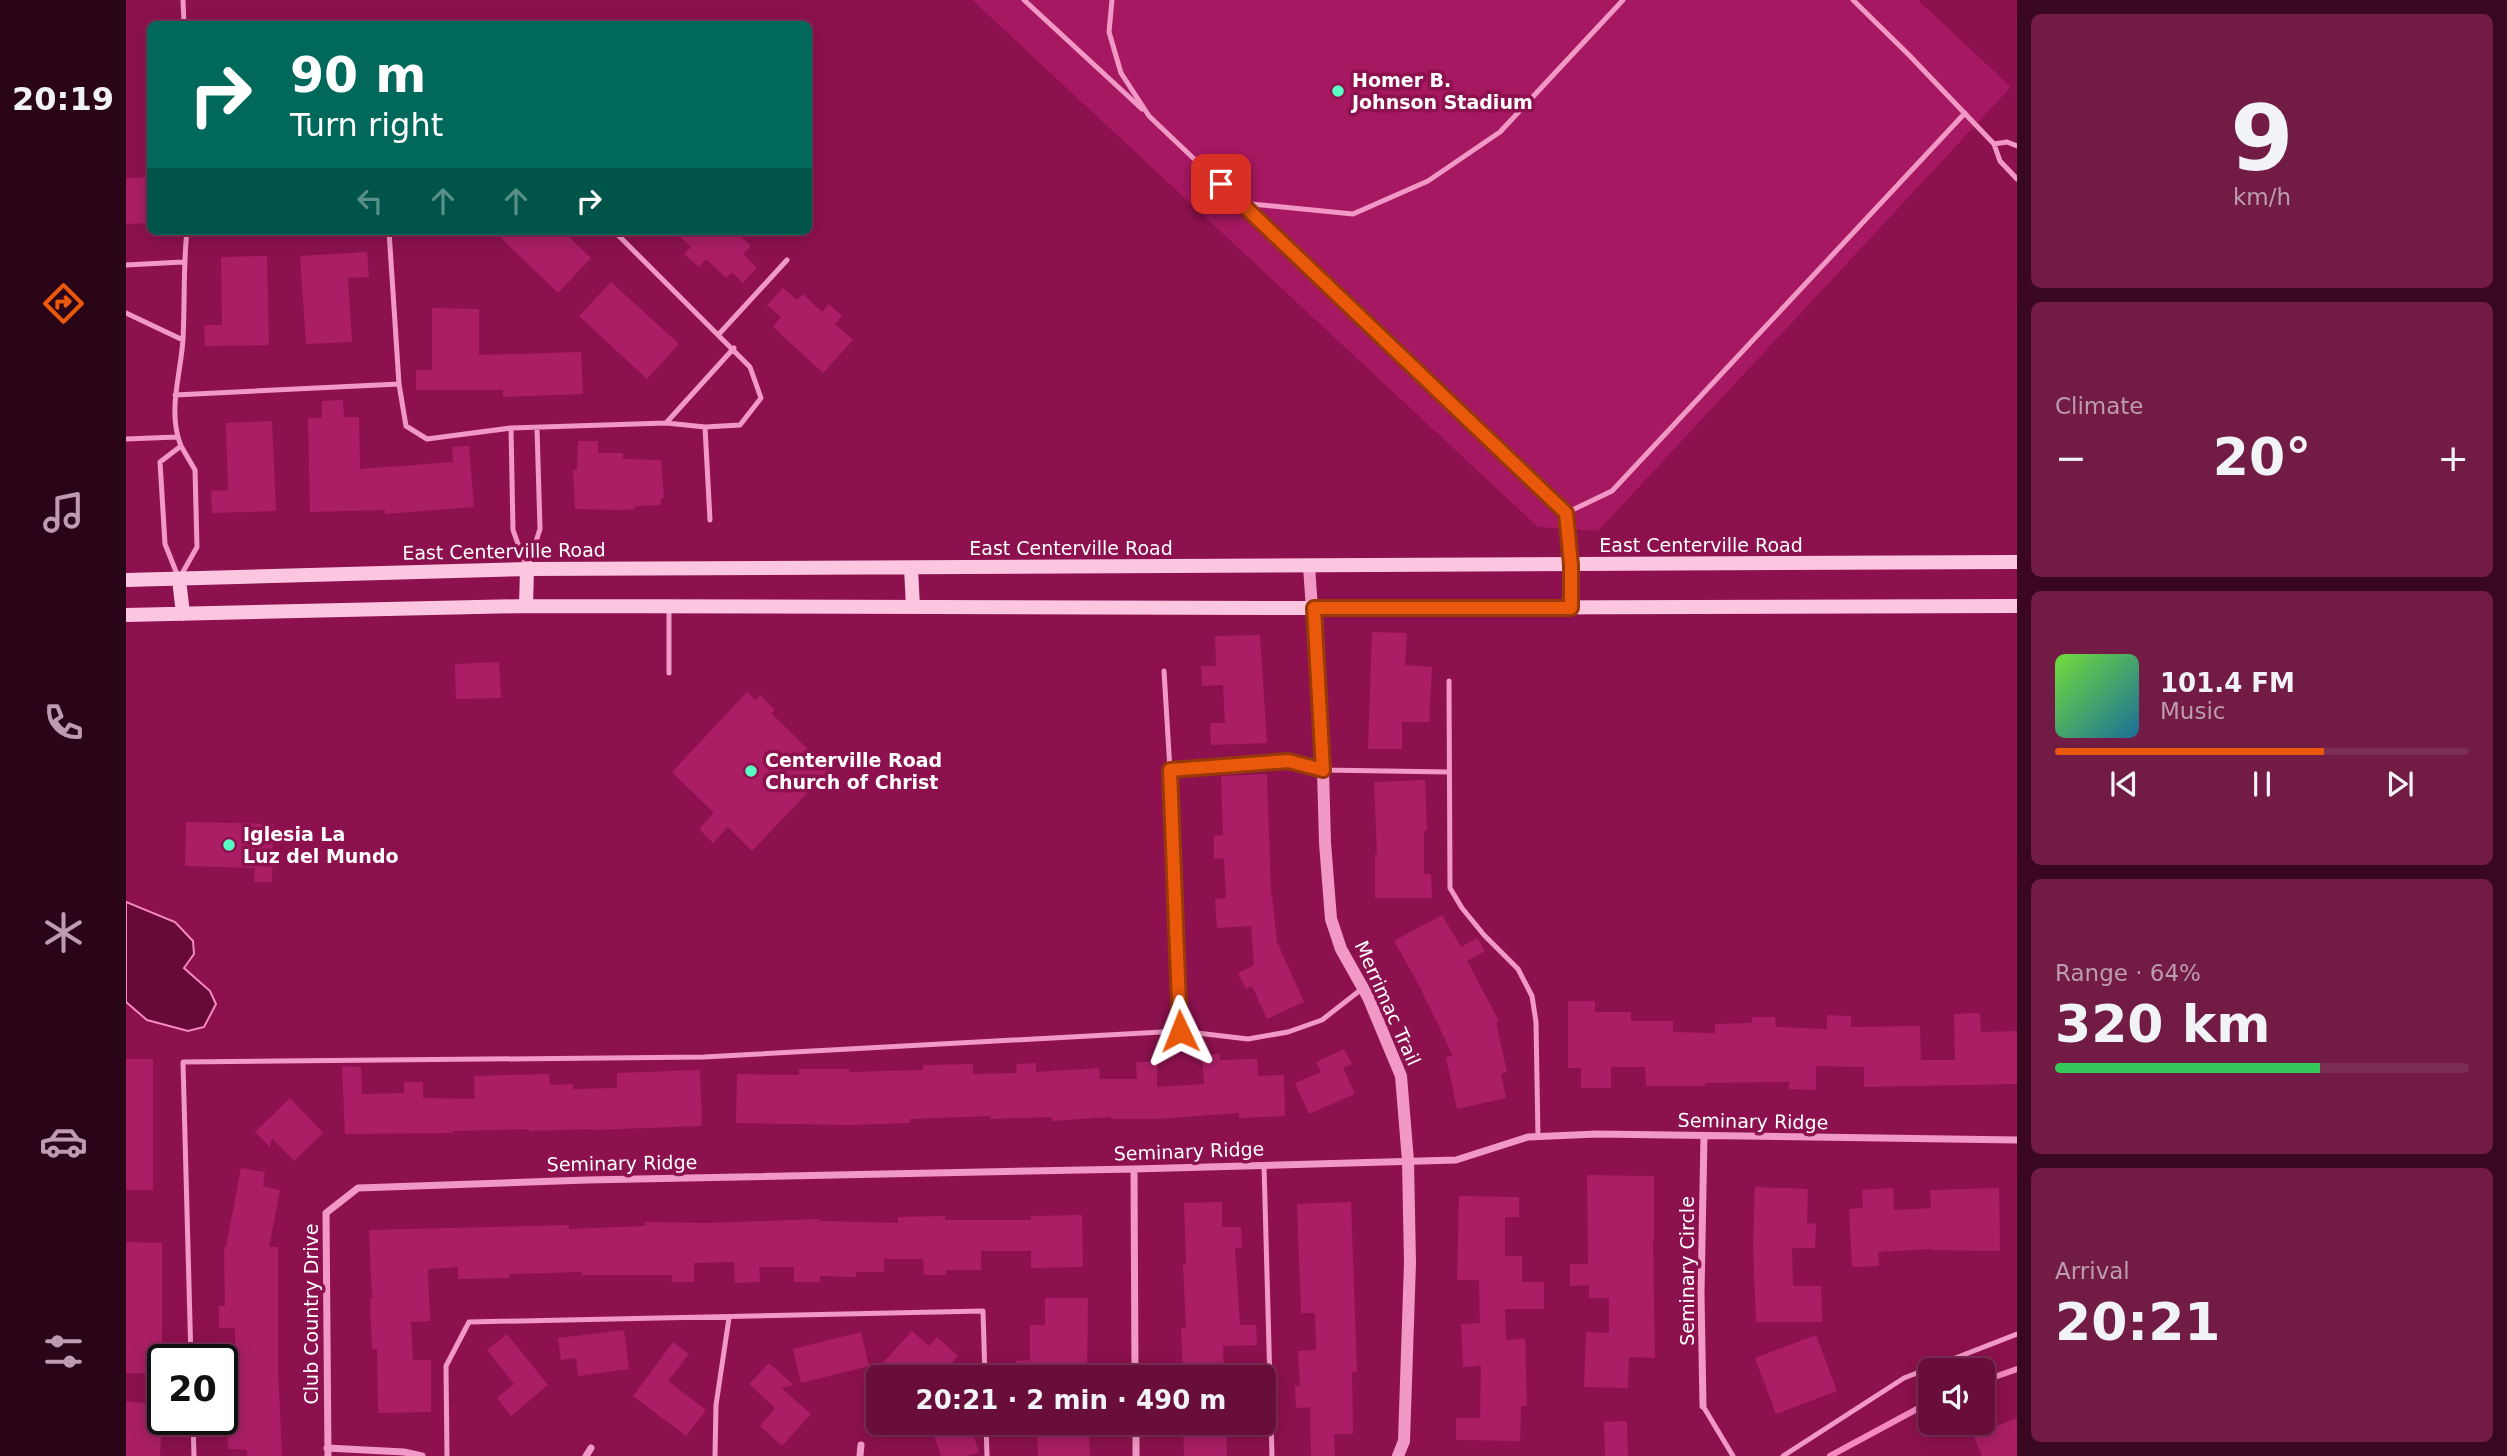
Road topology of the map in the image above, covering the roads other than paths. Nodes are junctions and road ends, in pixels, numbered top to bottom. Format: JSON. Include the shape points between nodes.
{"nodes":[{"id":1,"x":183,"y":0,"type":"edge"},
{"id":2,"x":1024,"y":0,"type":"edge"},
{"id":3,"x":1112,"y":0,"type":"edge"},
{"id":4,"x":1623,"y":0,"type":"edge"},
{"id":5,"x":1853,"y":0,"type":"edge"},
{"id":6,"x":184,"y":21,"type":"edge"},
{"id":7,"x":1965,"y":113,"type":"junction"},
{"id":8,"x":1149,"y":116,"type":"junction"},
{"id":9,"x":1994,"y":144,"type":"junction"},
{"id":10,"x":2017,"y":146,"type":"edge"},
{"id":11,"x":2017,"y":179,"type":"edge"},
{"id":12,"x":1241,"y":203,"type":"junction"},
{"id":13,"x":186,"y":235,"type":"edge"},
{"id":14,"x":389,"y":235,"type":"edge"},
{"id":15,"x":618,"y":235,"type":"edge"},
{"id":16,"x":787,"y":260,"type":"dead end"},
{"id":17,"x":183,"y":262,"type":"junction"},
{"id":18,"x":126,"y":265,"type":"edge"},
{"id":19,"x":126,"y":313,"type":"edge"},
{"id":20,"x":719,"y":334,"type":"junction"},
{"id":21,"x":183,"y":340,"type":"junction"},
{"id":22,"x":734,"y":348,"type":"junction"},
{"id":23,"x":399,"y":384,"type":"junction"},
{"id":24,"x":175,"y":395,"type":"junction"},
{"id":25,"x":666,"y":423,"type":"junction"},
{"id":26,"x":705,"y":427,"type":"junction"},
{"id":27,"x":511,"y":428,"type":"junction"},
{"id":28,"x":537,"y":428,"type":"junction"},
{"id":29,"x":177,"y":437,"type":"junction"},
{"id":30,"x":126,"y":439,"type":"edge"},
{"id":31,"x":181,"y":446,"type":"junction"},
{"id":32,"x":1566,"y":513,"type":"junction"},
{"id":33,"x":710,"y":520,"type":"dead end"},
{"id":34,"x":2017,"y":562,"type":"edge"},
{"id":35,"x":1571,"y":565,"type":"junction"},
{"id":36,"x":1310,"y":566,"type":"junction"},
{"id":37,"x":911,"y":568,"type":"junction"},
{"id":38,"x":527,"y":569,"type":"junction"},
{"id":39,"x":179,"y":579,"type":"junction"},
{"id":40,"x":126,"y":580,"type":"edge"},
{"id":41,"x":526,"y":606,"type":"junction"},
{"id":42,"x":669,"y":606,"type":"junction"},
{"id":43,"x":2017,"y":606,"type":"edge"},
{"id":44,"x":913,"y":607,"type":"junction"},
{"id":45,"x":1314,"y":608,"type":"junction"},
{"id":46,"x":1571,"y":608,"type":"junction"},
{"id":47,"x":183,"y":614,"type":"junction"},
{"id":48,"x":126,"y":615,"type":"edge"},
{"id":49,"x":1164,"y":671,"type":"dead end"},
{"id":50,"x":669,"y":673,"type":"dead end"},
{"id":51,"x":1449,"y":681,"type":"dead end"},
{"id":52,"x":1170,"y":770,"type":"junction"},
{"id":53,"x":1323,"y":770,"type":"junction"},
{"id":54,"x":1449,"y":772,"type":"junction"},
{"id":55,"x":1363,"y":988,"type":"junction"},
{"id":56,"x":1180,"y":1031,"type":"junction"},
{"id":57,"x":1704,"y":1136,"type":"junction"},
{"id":58,"x":1538,"y":1137,"type":"junction"},
{"id":59,"x":2017,"y":1140,"type":"edge"},
{"id":60,"x":1408,"y":1161,"type":"junction"},
{"id":61,"x":1264,"y":1165,"type":"junction"},
{"id":62,"x":1134,"y":1169,"type":"junction"},
{"id":63,"x":358,"y":1188,"type":"joint"},
{"id":64,"x":729,"y":1318,"type":"junction"},
{"id":65,"x":2017,"y":1334,"type":"edge"},
{"id":66,"x":191,"y":1344,"type":"edge"},
{"id":67,"x":985,"y":1365,"type":"edge"},
{"id":68,"x":1135,"y":1365,"type":"edge"},
{"id":69,"x":1703,"y":1406,"type":"joint"},
{"id":70,"x":193,"y":1435,"type":"edge"},
{"id":71,"x":986,"y":1435,"type":"edge"},
{"id":72,"x":1136,"y":1435,"type":"edge"},
{"id":73,"x":861,"y":1445,"type":"dead end"},
{"id":74,"x":591,"y":1448,"type":"dead end"},
{"id":75,"x":328,"y":1452,"type":"edge"},
{"id":76,"x":194,"y":1456,"type":"edge"},
{"id":77,"x":422,"y":1456,"type":"edge"},
{"id":78,"x":447,"y":1456,"type":"edge"},
{"id":79,"x":586,"y":1456,"type":"edge"},
{"id":80,"x":715,"y":1456,"type":"edge"},
{"id":81,"x":860,"y":1456,"type":"edge"},
{"id":82,"x":987,"y":1456,"type":"edge"},
{"id":83,"x":1136,"y":1456,"type":"edge"},
{"id":84,"x":1272,"y":1456,"type":"edge"},
{"id":85,"x":1398,"y":1456,"type":"edge"},
{"id":86,"x":1733,"y":1456,"type":"edge"},
{"id":87,"x":1783,"y":1456,"type":"edge"}],
"edges":[{"from":1,"to":6,"type":"lane"},
{"from":2,"to":8,"type":"lane"},
{"from":3,"to":8,"type":"lane","via":[[1109,32],[1121,73]]},
{"from":4,"to":12,"type":"lane","via":[[1500,132],[1428,181],[1353,214]]},
{"from":5,"to":7,"type":"lane"},
{"from":7,"to":9,"type":"lane"},
{"from":7,"to":32,"type":"lane","via":[[1612,491]]},
{"from":8,"to":12,"type":"lane"},
{"from":9,"to":10,"type":"lane"},
{"from":9,"to":11,"type":"lane","via":[[2000,161]]},
{"from":12,"to":32,"type":"lane"},
{"from":13,"to":17,"type":"lane"},
{"from":14,"to":23,"type":"lane"},
{"from":15,"to":20,"type":"lane"},
{"from":16,"to":20,"type":"lane"},
{"from":17,"to":18,"type":"lane"},
{"from":17,"to":21,"type":"lane"},
{"from":19,"to":21,"type":"lane"},
{"from":20,"to":22,"type":"lane"},
{"from":21,"to":24,"type":"lane"},
{"from":22,"to":25,"type":"lane"},
{"from":22,"to":26,"type":"lane","via":[[750,367],[761,398],[740,425]]},
{"from":23,"to":24,"type":"lane"},
{"from":23,"to":27,"type":"lane","via":[[406,426],[427,439]]},
{"from":24,"to":29,"type":"lane"},
{"from":25,"to":26,"type":"lane"},
{"from":25,"to":28,"type":"lane"},
{"from":26,"to":33,"type":"lane"},
{"from":27,"to":28,"type":"lane"},
{"from":27,"to":38,"type":"lane","via":[[513,530]]},
{"from":28,"to":38,"type":"lane","via":[[540,529]]},
{"from":29,"to":30,"type":"lane"},
{"from":29,"to":31,"type":"lane"},
{"from":31,"to":39,"type":"lane","via":[[195,470],[197,547]]},
{"from":31,"to":39,"type":"lane","via":[[160,462],[165,544]]},
{"from":32,"to":35,"type":"lane"},
{"from":34,"to":35,"type":"main road","name":"East Centerville Road"},
{"from":35,"to":36,"type":"main road","name":"East Centerville Road"},
{"from":35,"to":46,"type":"lane"},
{"from":36,"to":37,"type":"main road","name":"East Centerville Road"},
{"from":36,"to":45,"type":"street","name":"Merrimac Trail"},
{"from":37,"to":38,"type":"main road","name":"East Centerville Road"},
{"from":37,"to":44,"type":"main road"},
{"from":38,"to":39,"type":"main road","name":"East Centerville Road"},
{"from":38,"to":41,"type":"main road"},
{"from":39,"to":40,"type":"main road","name":"East Centerville Road"},
{"from":39,"to":47,"type":"main road"},
{"from":41,"to":42,"type":"main road"},
{"from":41,"to":47,"type":"main road"},
{"from":42,"to":44,"type":"main road"},
{"from":42,"to":50,"type":"lane"},
{"from":43,"to":46,"type":"main road"},
{"from":44,"to":45,"type":"main road"},
{"from":45,"to":46,"type":"main road"},
{"from":45,"to":53,"type":"street","name":"Merrimac Trail"},
{"from":47,"to":48,"type":"main road"},
{"from":49,"to":52,"type":"lane"},
{"from":51,"to":54,"type":"lane"},
{"from":52,"to":53,"type":"lane","via":[[1288,761]]},
{"from":52,"to":56,"type":"lane"},
{"from":53,"to":54,"type":"lane"},
{"from":53,"to":55,"type":"street","name":"Merrimac Trail","via":[[1332,919],[1341,949]]},
{"from":54,"to":58,"type":"lane","via":[[1450,888],[1484,935],[1518,969],[1532,996]]},
{"from":55,"to":56,"type":"lane","via":[[1322,1020],[1288,1031],[1248,1040]]},
{"from":55,"to":60,"type":"street","name":"Merrimac Trail","via":[[1401,1076]]},
{"from":56,"to":66,"type":"lane","via":[[704,1057],[183,1062]]},
{"from":57,"to":58,"type":"street","name":"Seminary Ridge"},
{"from":57,"to":59,"type":"street","name":"Seminary Ridge"},
{"from":57,"to":69,"type":"street","name":"Seminary Circle"},
{"from":58,"to":60,"type":"street","name":"Seminary Ridge","via":[[1456,1160]]},
{"from":60,"to":61,"type":"street","name":"Seminary Ridge"},
{"from":60,"to":85,"type":"street","name":"Merrimac Trail","via":[[1408,1331],[1404,1441]]},
{"from":61,"to":62,"type":"street","name":"Seminary Ridge"},
{"from":61,"to":84,"type":"lane"},
{"from":62,"to":63,"type":"street","name":"Seminary Ridge"},
{"from":62,"to":68,"type":"street"},
{"from":63,"to":75,"type":"street","name":"Club Country Drive","via":[[326,1213]]},
{"from":64,"to":67,"type":"lane","via":[[984,1311]]},
{"from":64,"to":78,"type":"lane","via":[[469,1322],[446,1366]]},
{"from":64,"to":80,"type":"lane","via":[[716,1405]]},
{"from":65,"to":87,"type":"lane","via":[[1904,1378]]},
{"from":69,"to":86,"type":"lane"},
{"from":70,"to":76,"type":"lane"},
{"from":71,"to":82,"type":"lane"},
{"from":72,"to":83,"type":"street"},
{"from":73,"to":81,"type":"street"},
{"from":74,"to":79,"type":"street"},
{"from":75,"to":77,"type":"street"}]}
